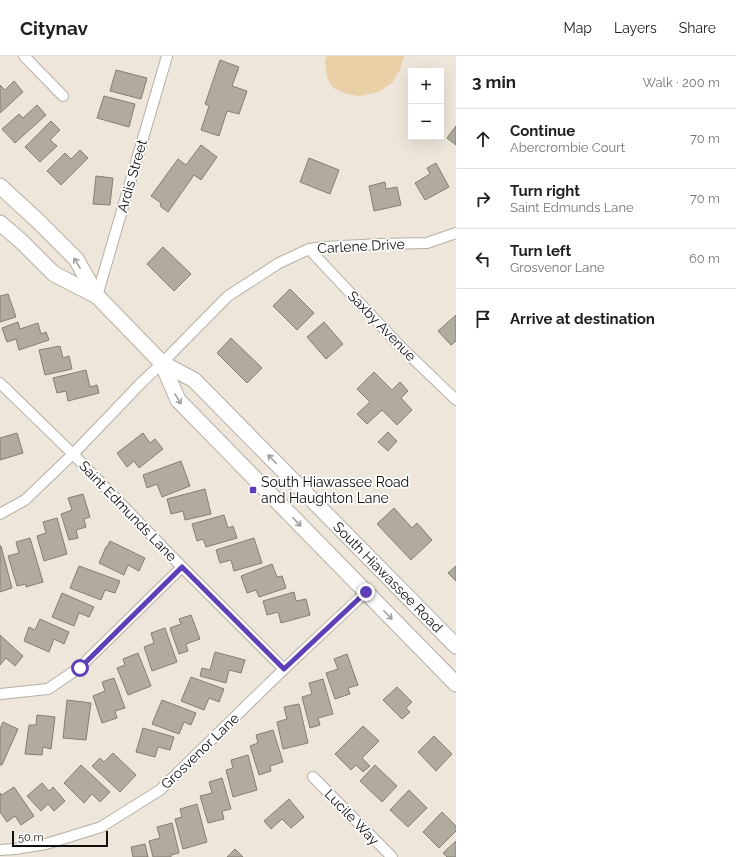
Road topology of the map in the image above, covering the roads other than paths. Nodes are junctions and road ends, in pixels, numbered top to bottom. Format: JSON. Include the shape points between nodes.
{"nodes":[{"id":1,"x":24,"y":56,"type":"edge"},
{"id":2,"x":167,"y":56,"type":"edge"},
{"id":3,"x":63,"y":96,"type":"dead end"},
{"id":4,"x":0,"y":186,"type":"edge"},
{"id":5,"x":0,"y":223,"type":"edge"},
{"id":6,"x":456,"y":233,"type":"edge"},
{"id":7,"x":309,"y":249,"type":"junction"},
{"id":8,"x":97,"y":296,"type":"junction"},
{"id":9,"x":162,"y":363,"type":"junction"},
{"id":10,"x":0,"y":383,"type":"edge"},
{"id":11,"x":456,"y":400,"type":"edge"},
{"id":12,"x":73,"y":454,"type":"junction"},
{"id":13,"x":0,"y":514,"type":"edge"},
{"id":14,"x":182,"y":567,"type":"junction"},
{"id":15,"x":366,"y":592,"type":"junction"},
{"id":16,"x":456,"y":646,"type":"edge"},
{"id":17,"x":284,"y":669,"type":"junction"},
{"id":18,"x":456,"y":684,"type":"edge"},
{"id":19,"x":0,"y":694,"type":"edge"},
{"id":20,"x":313,"y":777,"type":"dead end"},
{"id":21,"x":0,"y":850,"type":"edge"},
{"id":22,"x":15,"y":853,"type":"edge"},
{"id":23,"x":392,"y":857,"type":"edge"}],
"edges":[{"from":1,"to":3,"type":"street"},
{"from":2,"to":8,"type":"street","name":"Ardis Street"},
{"from":8,"to":4,"type":"street","name":"South Hiawassee Road","one_way":true,"via":[[76,259]]},
{"from":5,"to":8,"type":"street","name":"South Hiawassee Road","via":[[54,274]]},
{"from":6,"to":7,"type":"street","name":"Carlene Drive","via":[[427,244]]},
{"from":7,"to":9,"type":"street","name":"Carlene Drive","via":[[279,263],[228,296]]},
{"from":7,"to":11,"type":"street","name":"Saxby Avenue","via":[[400,346]]},
{"from":8,"to":9,"type":"street","name":"South Hiawassee Road"},
{"from":9,"to":12,"type":"street","name":"Carlene Drive"},
{"from":9,"to":15,"type":"street","name":"South Hiawassee Road","one_way":true,"via":[[178,400]]},
{"from":16,"to":9,"type":"street","name":"South Hiawassee Road","one_way":true,"via":[[194,380]]},
{"from":10,"to":12,"type":"street","name":"Saint Edmunds Lane"},
{"from":12,"to":13,"type":"street","name":"Carlene Drive","via":[[25,500]]},
{"from":12,"to":14,"type":"street","name":"Saint Edmunds Lane"},
{"from":14,"to":17,"type":"street","name":"Saint Edmunds Lane"},
{"from":14,"to":19,"type":"street","via":[[80,668],[48,689]]},
{"from":15,"to":17,"type":"street","name":"Grosvenor Lane"},
{"from":15,"to":18,"type":"street","name":"South Hiawassee Road","one_way":true},
{"from":17,"to":22,"type":"street","name":"Grosvenor Lane","via":[[160,790],[101,827]]},
{"from":20,"to":23,"type":"street","name":"Lucile Way"},
{"from":21,"to":22,"type":"street","name":"Grosvenor Lane"}]}
